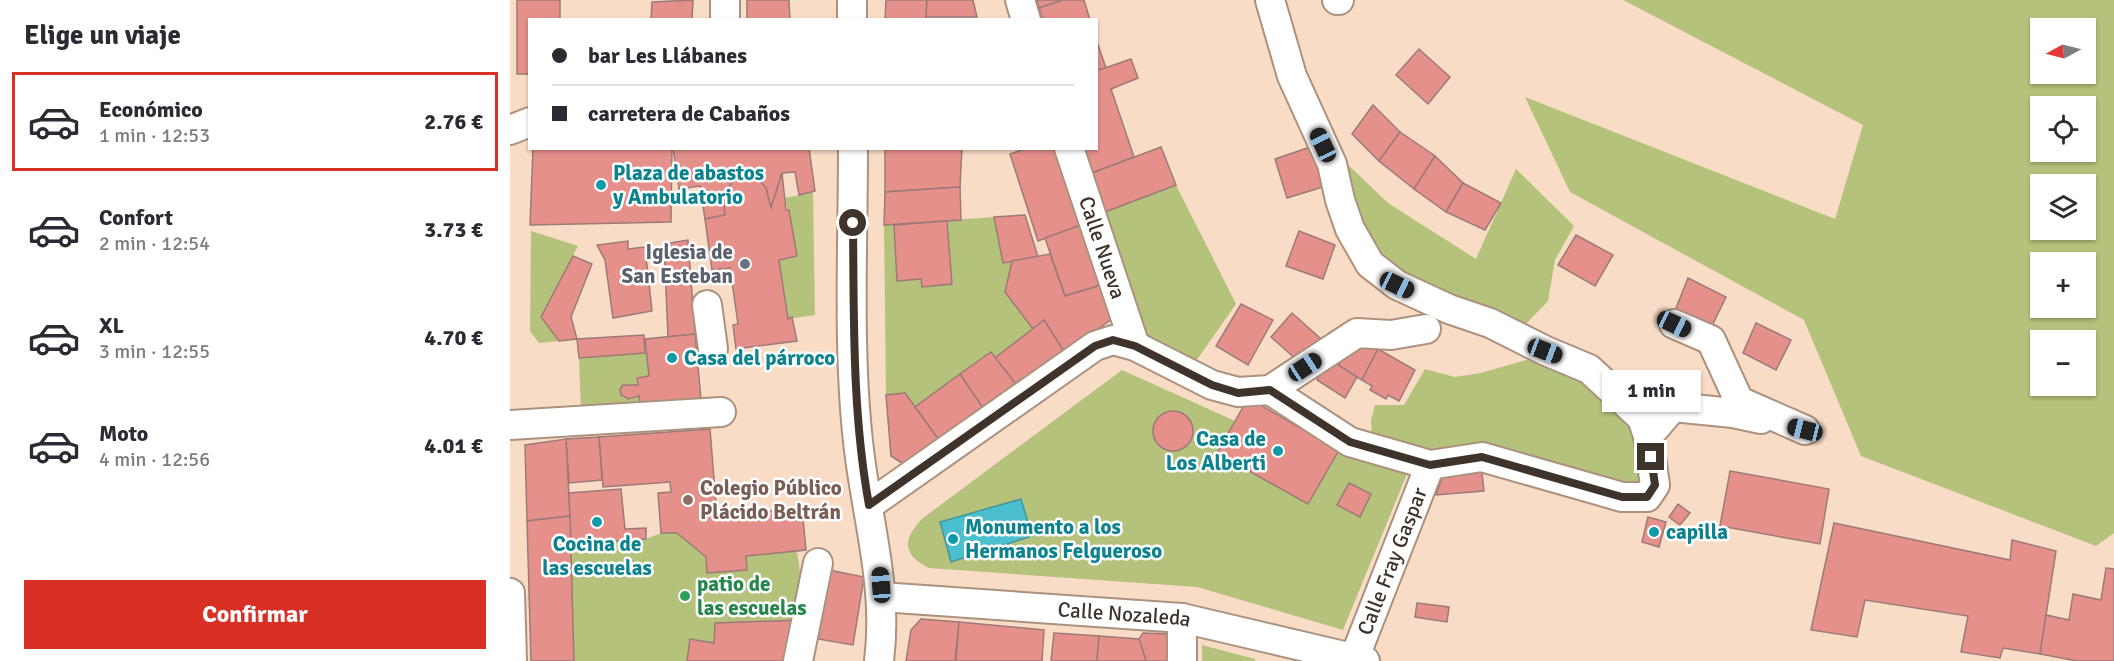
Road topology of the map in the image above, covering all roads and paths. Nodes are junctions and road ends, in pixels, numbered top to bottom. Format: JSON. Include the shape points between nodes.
{"nodes":[{"id":1,"x":725,"y":0,"type":"edge"},
{"id":2,"x":852,"y":0,"type":"edge"},
{"id":3,"x":1020,"y":0,"type":"edge"},
{"id":4,"x":1270,"y":0,"type":"edge"},
{"id":5,"x":725,"y":18,"type":"edge"},
{"id":6,"x":852,"y":18,"type":"edge"},
{"id":7,"x":1025,"y":18,"type":"edge"},
{"id":8,"x":528,"y":124,"type":"edge"},
{"id":9,"x":510,"y":129,"type":"edge"},
{"id":10,"x":853,"y":150,"type":"edge"},
{"id":11,"x":1070,"y":150,"type":"edge"},
{"id":12,"x":707,"y":305,"type":"dead end"},
{"id":13,"x":1674,"y":324,"type":"dead end"},
{"id":14,"x":1426,"y":329,"type":"dead end"},
{"id":15,"x":1135,"y":346,"type":"junction"},
{"id":16,"x":713,"y":349,"type":"dead end"},
{"id":17,"x":1270,"y":390,"type":"junction"},
{"id":18,"x":721,"y":412,"type":"dead end"},
{"id":19,"x":510,"y":425,"type":"edge"},
{"id":20,"x":1648,"y":436,"type":"junction"},
{"id":21,"x":1430,"y":465,"type":"junction"},
{"id":22,"x":869,"y":505,"type":"junction"},
{"id":23,"x":818,"y":563,"type":"dead end"},
{"id":24,"x":510,"y":593,"type":"edge"},
{"id":25,"x":881,"y":597,"type":"junction"},
{"id":26,"x":1182,"y":618,"type":"junction"},
{"id":27,"x":1360,"y":660,"type":"edge"},
{"id":28,"x":512,"y":661,"type":"edge"},
{"id":29,"x":798,"y":661,"type":"edge"},
{"id":30,"x":879,"y":661,"type":"edge"},
{"id":31,"x":1182,"y":661,"type":"edge"}],
"edges":[{"from":1,"to":5,"type":"street"},
{"from":2,"to":6,"type":"street"},
{"from":3,"to":7,"type":"street"},
{"from":4,"to":20,"type":"street","via":[[1293,76],[1332,164],[1350,229],[1370,264],[1397,285],[1589,369],[1642,418]]},
{"from":8,"to":9,"type":"street"},
{"from":10,"to":22,"type":"street","via":[[855,399]]},
{"from":11,"to":15,"type":"street","name":"Calle Nueva"},
{"from":12,"to":16,"type":"street"},
{"from":13,"to":20,"type":"street","via":[[1711,340],[1739,401],[1805,430],[1732,413],[1672,407]]},
{"from":14,"to":17,"type":"street","via":[[1391,335],[1357,333]]},
{"from":15,"to":17,"type":"street","via":[[1212,385],[1238,393]]},
{"from":15,"to":22,"type":"street","via":[[1113,340],[1095,346]]},
{"from":17,"to":21,"type":"street","via":[[1350,442]]},
{"from":18,"to":19,"type":"street"},
{"from":20,"to":21,"type":"street","via":[[1655,485],[1647,497],[1622,497],[1482,457]]},
{"from":21,"to":27,"type":"street","name":"Calle Fray Gaspar"},
{"from":22,"to":25,"type":"street"},
{"from":23,"to":29,"type":"street"},
{"from":24,"to":28,"type":"street"},
{"from":25,"to":26,"type":"street","name":"Calle Nozaleda"},
{"from":25,"to":30,"type":"street"},
{"from":26,"to":27,"type":"street","name":"Calle Nozaleda"},
{"from":26,"to":31,"type":"street"}]}
